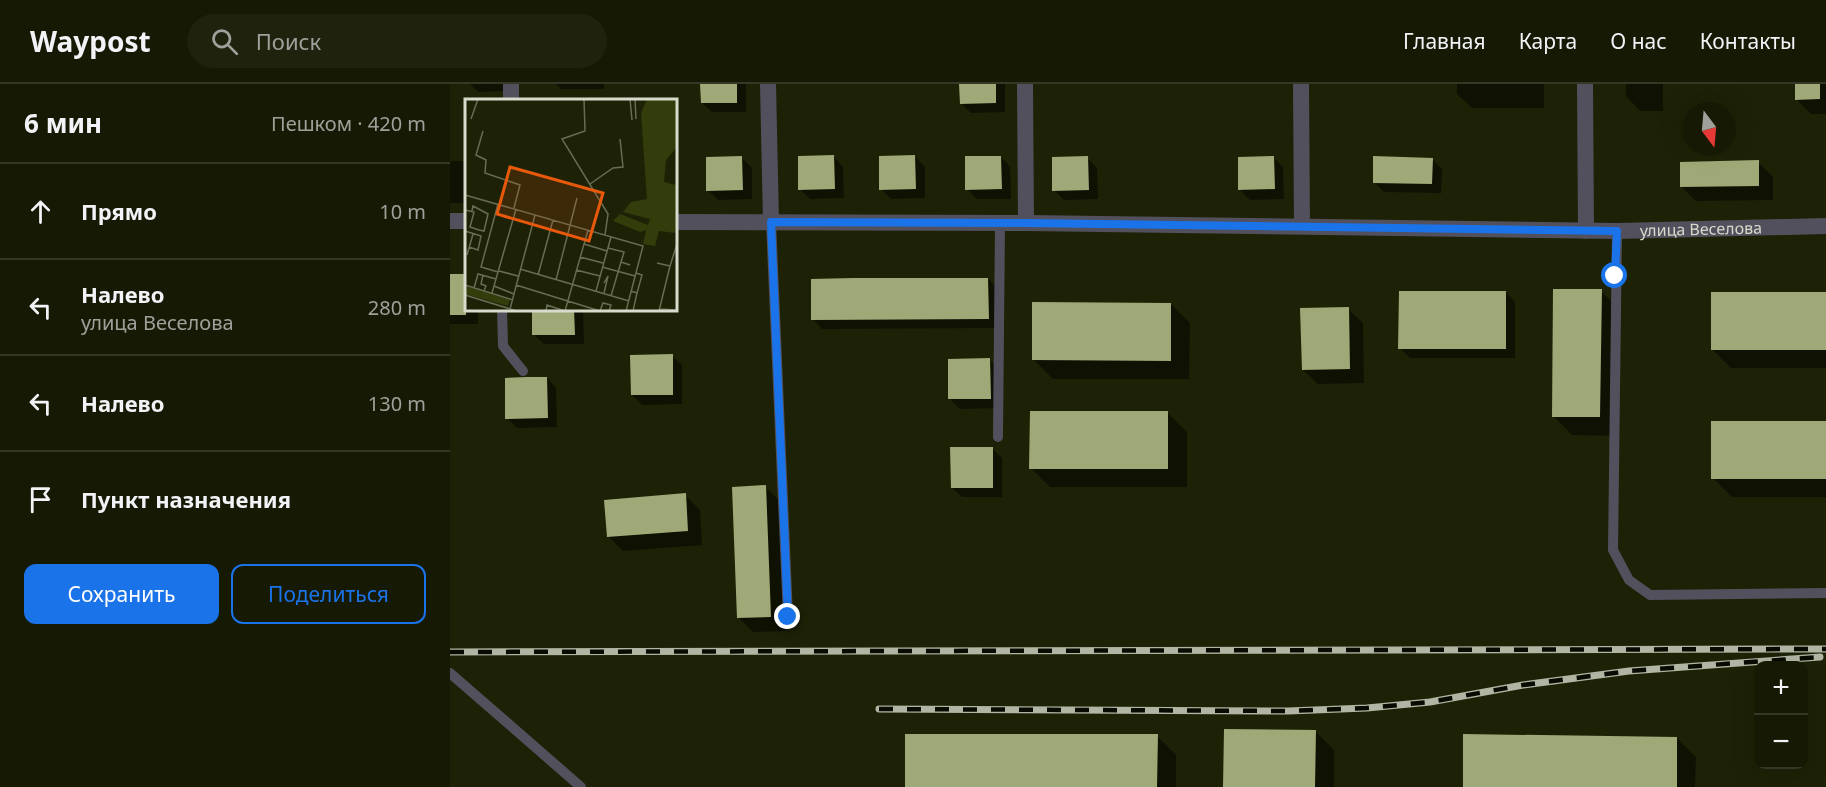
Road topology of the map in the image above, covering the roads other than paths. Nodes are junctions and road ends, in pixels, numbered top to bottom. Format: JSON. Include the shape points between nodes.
{"nodes":[{"id":1,"x":768,"y":84,"type":"edge"},
{"id":2,"x":1025,"y":84,"type":"edge"},
{"id":3,"x":1301,"y":84,"type":"edge"},
{"id":4,"x":1585,"y":84,"type":"edge"},
{"id":5,"x":450,"y":221,"type":"edge"},
{"id":6,"x":465,"y":222,"type":"edge"},
{"id":7,"x":676,"y":222,"type":"edge"},
{"id":8,"x":771,"y":222,"type":"junction"},
{"id":9,"x":1000,"y":223,"type":"junction"},
{"id":10,"x":1026,"y":223,"type":"junction"},
{"id":11,"x":1826,"y":225,"type":"edge"},
{"id":12,"x":1302,"y":226,"type":"junction"},
{"id":13,"x":1587,"y":231,"type":"junction"},
{"id":14,"x":1617,"y":231,"type":"junction"},
{"id":15,"x":502,"y":310,"type":"edge"},
{"id":16,"x":523,"y":371,"type":"dead end"},
{"id":17,"x":998,"y":437,"type":"dead end"},
{"id":18,"x":1826,"y":593,"type":"edge"},
{"id":19,"x":788,"y":617,"type":"dead end"},
{"id":20,"x":450,"y":673,"type":"edge"},
{"id":21,"x":581,"y":787,"type":"edge"}],
"edges":[{"from":1,"to":8,"type":"street"},
{"from":2,"to":10,"type":"street"},
{"from":3,"to":12,"type":"street"},
{"from":4,"to":13,"type":"street"},
{"from":5,"to":6,"type":"street"},
{"from":7,"to":8,"type":"street","name":"улица Веселова"},
{"from":8,"to":9,"type":"street","name":"улица Веселова"},
{"from":8,"to":19,"type":"lane"},
{"from":9,"to":10,"type":"street","name":"улица Веселова"},
{"from":9,"to":17,"type":"lane"},
{"from":10,"to":12,"type":"street","name":"улица Веселова"},
{"from":11,"to":14,"type":"street","name":"улица Веселова"},
{"from":12,"to":13,"type":"street","name":"улица Веселова"},
{"from":13,"to":14,"type":"street","name":"улица Веселова"},
{"from":14,"to":18,"type":"lane","via":[[1613,550],[1629,580],[1650,595]]},
{"from":15,"to":16,"type":"lane","via":[[502,346]]},
{"from":20,"to":21,"type":"lane"}]}
